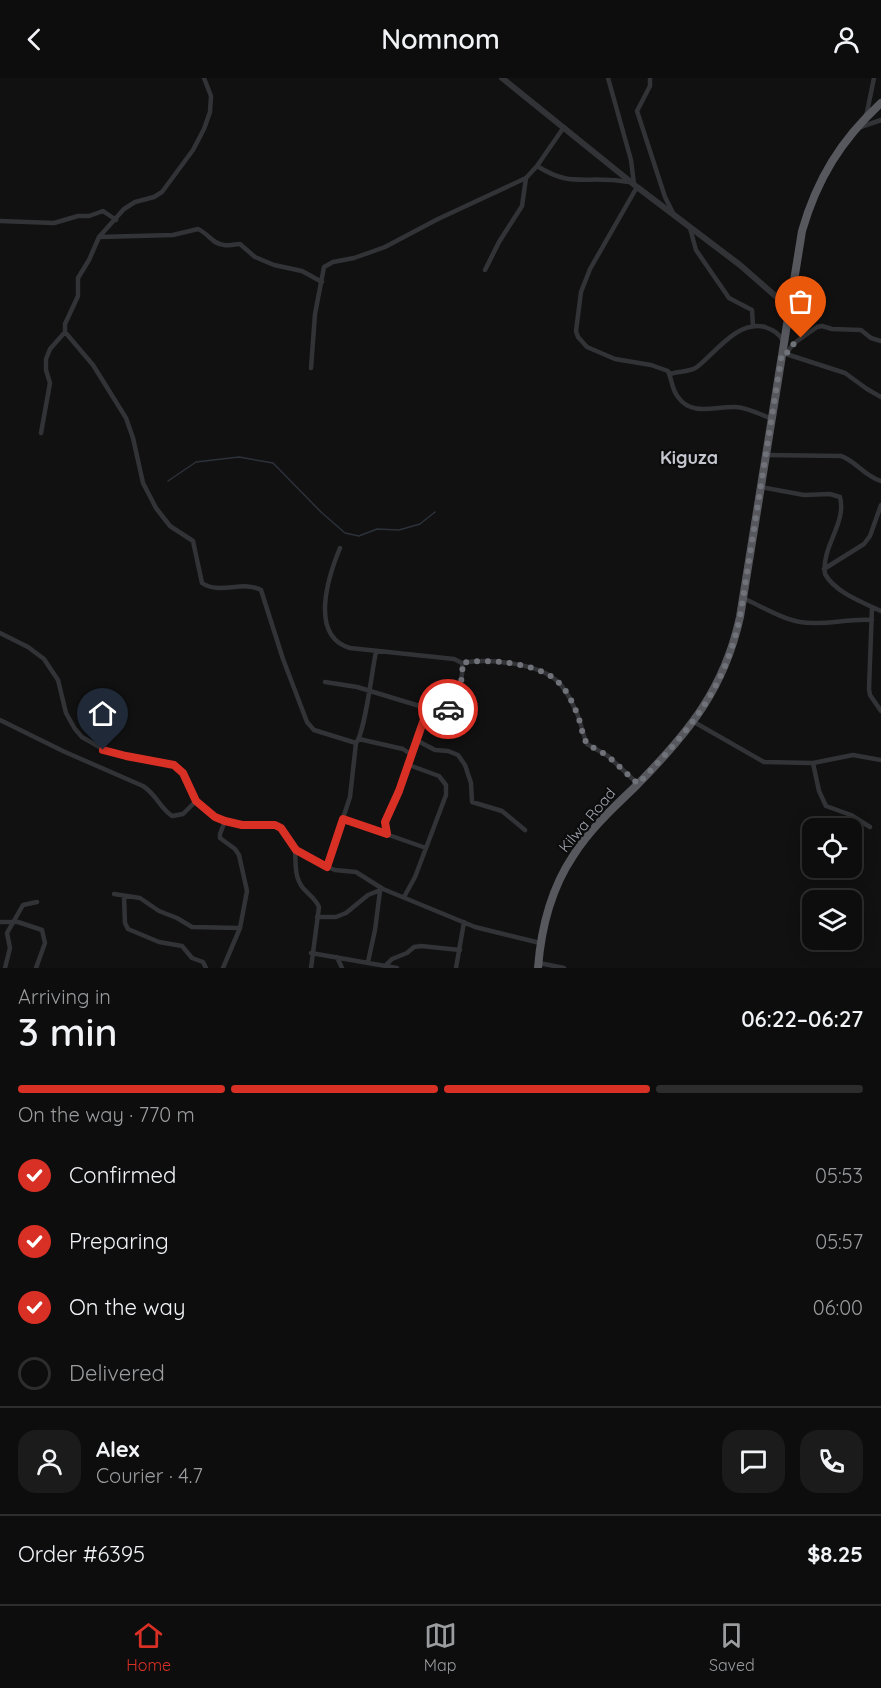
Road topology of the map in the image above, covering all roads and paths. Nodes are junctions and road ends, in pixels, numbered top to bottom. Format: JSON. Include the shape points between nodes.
{"nodes":[{"id":1,"x":204,"y":78,"type":"edge"},
{"id":2,"x":502,"y":78,"type":"edge"},
{"id":3,"x":608,"y":78,"type":"edge"},
{"id":4,"x":650,"y":78,"type":"edge"},
{"id":5,"x":874,"y":78,"type":"edge"},
{"id":6,"x":881,"y":103,"type":"edge"},
{"id":7,"x":866,"y":117,"type":"junction"},
{"id":8,"x":881,"y":120,"type":"edge"},
{"id":9,"x":564,"y":127,"type":"junction"},
{"id":10,"x":855,"y":129,"type":"junction"},
{"id":11,"x":537,"y":166,"type":"junction"},
{"id":12,"x":526,"y":178,"type":"junction"},
{"id":13,"x":634,"y":184,"type":"junction"},
{"id":14,"x":673,"y":213,"type":"junction"},
{"id":15,"x":116,"y":220,"type":"junction"},
{"id":16,"x":0,"y":221,"type":"edge"},
{"id":17,"x":690,"y":228,"type":"junction"},
{"id":18,"x":99,"y":237,"type":"junction"},
{"id":19,"x":485,"y":270,"type":"dead end"},
{"id":20,"x":322,"y":282,"type":"junction"},
{"id":21,"x":788,"y":307,"type":"junction"},
{"id":22,"x":753,"y":327,"type":"junction"},
{"id":23,"x":65,"y":332,"type":"junction"},
{"id":24,"x":783,"y":341,"type":"junction"},
{"id":25,"x":881,"y":341,"type":"edge"},
{"id":26,"x":784,"y":353,"type":"junction"},
{"id":27,"x":311,"y":368,"type":"dead end"},
{"id":28,"x":670,"y":374,"type":"junction"},
{"id":29,"x":881,"y":396,"type":"edge"},
{"id":30,"x":772,"y":419,"type":"junction"},
{"id":31,"x":42,"y":432,"type":"dead end"},
{"id":32,"x":766,"y":455,"type":"junction"},
{"id":33,"x":881,"y":481,"type":"edge"},
{"id":34,"x":761,"y":487,"type":"junction"},
{"id":35,"x":881,"y":505,"type":"edge"},
{"id":36,"x":340,"y":548,"type":"dead end"},
{"id":37,"x":824,"y":569,"type":"junction"},
{"id":38,"x":743,"y":598,"type":"junction"},
{"id":39,"x":872,"y":607,"type":"junction"},
{"id":40,"x":881,"y":610,"type":"edge"},
{"id":41,"x":872,"y":620,"type":"junction"},
{"id":42,"x":0,"y":633,"type":"edge"},
{"id":43,"x":376,"y":652,"type":"junction"},
{"id":44,"x":462,"y":663,"type":"junction"},
{"id":45,"x":325,"y":682,"type":"dead end"},
{"id":46,"x":368,"y":691,"type":"junction"},
{"id":47,"x":436,"y":711,"type":"junction"},
{"id":48,"x":881,"y":711,"type":"edge"},
{"id":49,"x":0,"y":720,"type":"edge"},
{"id":50,"x":694,"y":722,"type":"junction"},
{"id":51,"x":358,"y":741,"type":"junction"},
{"id":52,"x":418,"y":741,"type":"junction"},
{"id":53,"x":412,"y":755,"type":"junction"},
{"id":54,"x":881,"y":760,"type":"edge"},
{"id":55,"x":813,"y":763,"type":"junction"},
{"id":56,"x":409,"y":765,"type":"junction"},
{"id":57,"x":638,"y":784,"type":"junction"},
{"id":58,"x":196,"y":801,"type":"junction"},
{"id":59,"x":343,"y":819,"type":"junction"},
{"id":60,"x":225,"y":821,"type":"junction"},
{"id":61,"x":870,"y":827,"type":"dead end"},
{"id":62,"x":525,"y":830,"type":"dead end"},
{"id":63,"x":387,"y":834,"type":"junction"},
{"id":64,"x":426,"y":848,"type":"junction"},
{"id":65,"x":296,"y":850,"type":"junction"},
{"id":66,"x":327,"y":867,"type":"junction"},
{"id":67,"x":381,"y":890,"type":"junction"},
{"id":68,"x":114,"y":894,"type":"dead end"},
{"id":69,"x":124,"y":896,"type":"junction"},
{"id":70,"x":404,"y":897,"type":"junction"},
{"id":71,"x":37,"y":902,"type":"dead end"},
{"id":72,"x":318,"y":917,"type":"junction"},
{"id":73,"x":13,"y":921,"type":"junction"},
{"id":74,"x":0,"y":922,"type":"edge"},
{"id":75,"x":464,"y":922,"type":"junction"},
{"id":76,"x":240,"y":927,"type":"junction"},
{"id":77,"x":540,"y":943,"type":"junction"},
{"id":78,"x":460,"y":950,"type":"junction"},
{"id":79,"x":311,"y":952,"type":"junction"},
{"id":80,"x":337,"y":957,"type":"junction"},
{"id":81,"x":368,"y":962,"type":"junction"},
{"id":82,"x":385,"y":966,"type":"junction"},
{"id":83,"x":538,"y":966,"type":"edge"},
{"id":84,"x":5,"y":968,"type":"edge"},
{"id":85,"x":36,"y":968,"type":"edge"},
{"id":86,"x":206,"y":968,"type":"edge"},
{"id":87,"x":223,"y":968,"type":"edge"},
{"id":88,"x":310,"y":968,"type":"edge"},
{"id":89,"x":342,"y":968,"type":"edge"},
{"id":90,"x":398,"y":968,"type":"edge"},
{"id":91,"x":456,"y":968,"type":"edge"},
{"id":92,"x":564,"y":968,"type":"edge"}],
"edges":[{"from":1,"to":15,"type":"street","via":[[211,96],[210,112],[188,160],[162,192],[135,202]]},
{"from":2,"to":9,"type":"street"},
{"from":3,"to":13,"type":"street"},
{"from":4,"to":14,"type":"street","via":[[638,111]]},
{"from":5,"to":7,"type":"street"},
{"from":6,"to":7,"type":"highway","name":"Kilwa Road"},
{"from":7,"to":10,"type":"highway","name":"Kilwa Road"},
{"from":8,"to":10,"type":"street"},
{"from":9,"to":11,"type":"street"},
{"from":9,"to":13,"type":"street"},
{"from":10,"to":21,"type":"highway","name":"Kilwa Road","via":[[823,175],[806,217]]},
{"from":11,"to":12,"type":"street"},
{"from":11,"to":13,"type":"street","via":[[571,180]]},
{"from":12,"to":19,"type":"street","via":[[522,206]]},
{"from":12,"to":20,"type":"street","via":[[385,247],[328,264]]},
{"from":13,"to":14,"type":"street"},
{"from":13,"to":28,"type":"street","via":[[590,269],[581,292],[576,331],[587,347]]},
{"from":14,"to":17,"type":"street"},
{"from":15,"to":16,"type":"street","via":[[103,211],[54,224]]},
{"from":15,"to":18,"type":"street"},
{"from":17,"to":21,"type":"street"},
{"from":17,"to":22,"type":"street","via":[[696,250],[729,298],[753,310]]},
{"from":18,"to":20,"type":"street","via":[[173,235],[198,229],[214,242],[240,244],[255,257],[302,271]]},
{"from":18,"to":23,"type":"street","via":[[78,278],[78,296]]},
{"from":20,"to":27,"type":"street"},
{"from":21,"to":24,"type":"highway","name":"Kilwa Road"},
{"from":22,"to":24,"type":"street","via":[[771,329]]},
{"from":22,"to":28,"type":"street","via":[[739,332],[693,369]]},
{"from":23,"to":31,"type":"street","via":[[46,359],[50,382]]},
{"from":23,"to":51,"type":"street","via":[[98,372],[126,418],[144,483],[170,526],[193,541],[202,583],[210,587],[250,586],[261,590],[310,727]]},
{"from":24,"to":26,"type":"highway","name":"Kilwa Road"},
{"from":25,"to":26,"type":"street","via":[[861,330],[822,326]]},
{"from":26,"to":29,"type":"street","via":[[845,373]]},
{"from":26,"to":30,"type":"highway","name":"Kilwa Road"},
{"from":28,"to":30,"type":"street","via":[[676,396],[693,409],[736,407]]},
{"from":30,"to":32,"type":"highway","name":"Kilwa Road"},
{"from":32,"to":33,"type":"street","via":[[841,456]]},
{"from":32,"to":34,"type":"highway","name":"Kilwa Road"},
{"from":34,"to":37,"type":"street","via":[[840,497],[841,509]]},
{"from":34,"to":38,"type":"highway","name":"Kilwa Road"},
{"from":35,"to":37,"type":"street","via":[[864,544]]},
{"from":36,"to":43,"type":"street","via":[[330,577],[327,628],[342,646]]},
{"from":37,"to":39,"type":"street","via":[[834,586]]},
{"from":38,"to":41,"type":"street","via":[[800,622]]},
{"from":38,"to":50,"type":"highway","name":"Kilwa Road","via":[[731,653]]},
{"from":39,"to":40,"type":"street"},
{"from":39,"to":41,"type":"street"},
{"from":41,"to":48,"type":"street","via":[[869,689]]},
{"from":42,"to":58,"type":"street","via":[[28,646],[44,659],[58,680],[64,710],[82,737],[103,750],[174,765],[183,773]]},
{"from":43,"to":44,"type":"street","via":[[454,658]]},
{"from":43,"to":46,"type":"street"},
{"from":44,"to":47,"type":"street","via":[[453,704]]},
{"from":44,"to":57,"type":"street","via":[[495,661],[551,676],[577,712],[587,744],[608,756]]},
{"from":45,"to":46,"type":"street"},
{"from":46,"to":47,"type":"street"},
{"from":46,"to":51,"type":"street"},
{"from":47,"to":52,"type":"street","via":[[423,722]]},
{"from":49,"to":58,"type":"street","via":[[152,791],[172,816],[183,814]]},
{"from":50,"to":55,"type":"street","via":[[764,762]]},
{"from":50,"to":57,"type":"highway","name":"Kilwa Road"},
{"from":51,"to":53,"type":"street","via":[[403,749]]},
{"from":51,"to":59,"type":"street","via":[[352,792]]},
{"from":52,"to":53,"type":"street"},
{"from":52,"to":62,"type":"street","via":[[458,755],[471,783],[472,802],[502,811]]},
{"from":53,"to":56,"type":"street"},
{"from":54,"to":55,"type":"street","via":[[853,755]]},
{"from":55,"to":61,"type":"street","via":[[826,806]]},
{"from":56,"to":63,"type":"street","via":[[385,822]]},
{"from":56,"to":64,"type":"street","via":[[439,777],[446,785],[446,795]]},
{"from":57,"to":77,"type":"highway","name":"Kilwa Road","via":[[573,855],[553,896]]},
{"from":58,"to":60,"type":"street"},
{"from":59,"to":63,"type":"street"},
{"from":59,"to":66,"type":"street"},
{"from":60,"to":65,"type":"street","via":[[248,826],[275,825]]},
{"from":60,"to":76,"type":"street","via":[[220,838],[239,855],[248,891]]},
{"from":63,"to":64,"type":"street"},
{"from":64,"to":70,"type":"street"},
{"from":65,"to":66,"type":"street"},
{"from":65,"to":72,"type":"street","via":[[297,877],[317,902]]},
{"from":66,"to":67,"type":"street","via":[[356,872]]},
{"from":67,"to":70,"type":"street"},
{"from":67,"to":72,"type":"street","via":[[361,900],[346,914]]},
{"from":67,"to":81,"type":"street"},
{"from":68,"to":69,"type":"street"},
{"from":69,"to":76,"type":"street","via":[[140,898],[192,927]]},
{"from":69,"to":86,"type":"street","via":[[128,929],[159,942],[182,946]]},
{"from":70,"to":75,"type":"street"},
{"from":71,"to":73,"type":"street","via":[[23,904]]},
{"from":72,"to":79,"type":"street"},
{"from":73,"to":74,"type":"street"},
{"from":73,"to":84,"type":"street","via":[[6,936],[10,948]]},
{"from":73,"to":85,"type":"street","via":[[42,930],[45,944]]},
{"from":75,"to":77,"type":"street"},
{"from":75,"to":78,"type":"street"},
{"from":76,"to":87,"type":"street"},
{"from":77,"to":83,"type":"highway","name":"Kilwa Road"},
{"from":78,"to":82,"type":"street","via":[[414,947]]},
{"from":78,"to":91,"type":"street"},
{"from":79,"to":80,"type":"street"},
{"from":79,"to":88,"type":"street"},
{"from":80,"to":81,"type":"street"},
{"from":80,"to":89,"type":"street"},
{"from":81,"to":82,"type":"street"},
{"from":82,"to":90,"type":"street"},
{"from":83,"to":92,"type":"street"}]}
